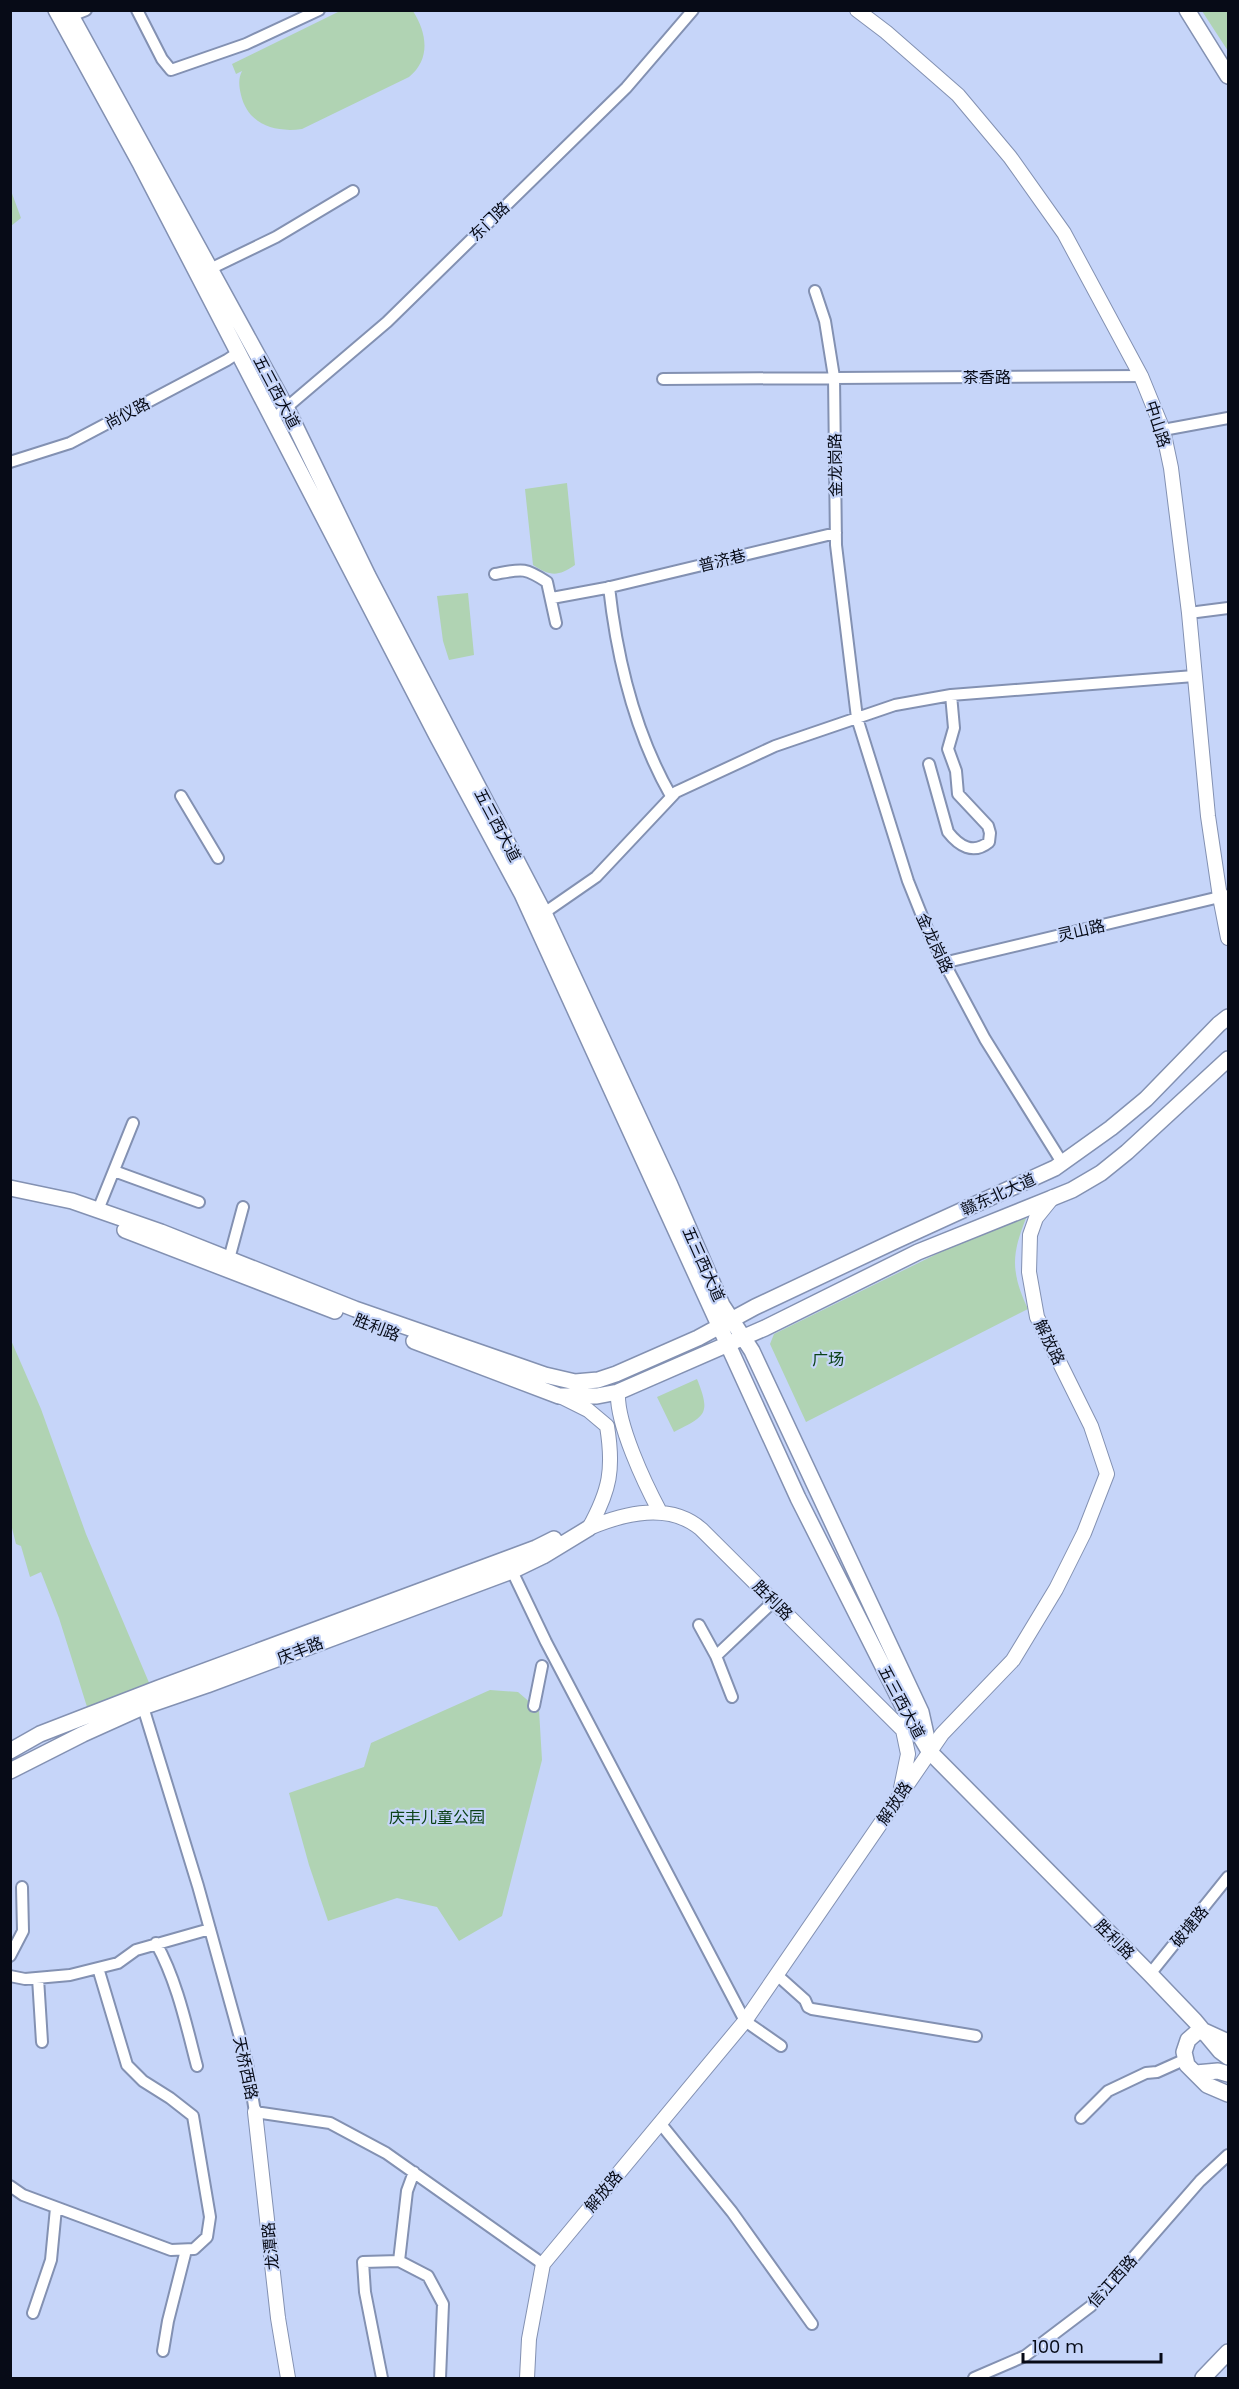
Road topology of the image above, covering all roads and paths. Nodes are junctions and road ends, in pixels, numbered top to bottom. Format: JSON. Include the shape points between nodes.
{"nodes":[{"id":1,"x":56,"y":10,"type":"edge"},
{"id":2,"x":87,"y":10,"type":"edge"},
{"id":3,"x":136,"y":10,"type":"edge"},
{"id":4,"x":319,"y":10,"type":"edge"},
{"id":5,"x":693,"y":10,"type":"edge"},
{"id":6,"x":857,"y":10,"type":"edge"},
{"id":7,"x":1187,"y":10,"type":"edge"},
{"id":8,"x":1198,"y":10,"type":"edge"},
{"id":9,"x":70,"y":14,"type":"edge"},
{"id":10,"x":1228,"y":61,"type":"edge"},
{"id":11,"x":1228,"y":76,"type":"edge"},
{"id":12,"x":353,"y":191,"type":"dead end"},
{"id":13,"x":210,"y":269,"type":"junction"},
{"id":14,"x":815,"y":291,"type":"dead end"},
{"id":15,"x":239,"y":352,"type":"junction"},
{"id":16,"x":1141,"y":376,"type":"junction"},
{"id":17,"x":834,"y":378,"type":"junction"},
{"id":18,"x":663,"y":379,"type":"dead end"},
{"id":19,"x":287,"y":409,"type":"junction"},
{"id":20,"x":1228,"y":418,"type":"edge"},
{"id":21,"x":273,"y":419,"type":"junction"},
{"id":22,"x":1163,"y":430,"type":"junction"},
{"id":23,"x":10,"y":462,"type":"edge"},
{"id":24,"x":836,"y":533,"type":"junction"},
{"id":25,"x":495,"y":574,"type":"dead end"},
{"id":26,"x":609,"y":587,"type":"junction"},
{"id":27,"x":552,"y":598,"type":"junction"},
{"id":28,"x":1228,"y":608,"type":"edge"},
{"id":29,"x":1189,"y":613,"type":"junction"},
{"id":30,"x":556,"y":623,"type":"dead end"},
{"id":31,"x":1194,"y":676,"type":"junction"},
{"id":32,"x":951,"y":695,"type":"junction"},
{"id":33,"x":857,"y":718,"type":"junction"},
{"id":34,"x":929,"y":764,"type":"dead end"},
{"id":35,"x":182,"y":796,"type":"dead end"},
{"id":36,"x":670,"y":796,"type":"junction"},
{"id":37,"x":218,"y":858,"type":"dead end"},
{"id":38,"x":1224,"y":896,"type":"edge"},
{"id":39,"x":544,"y":913,"type":"junction"},
{"id":40,"x":1228,"y":938,"type":"edge"},
{"id":41,"x":943,"y":963,"type":"junction"},
{"id":42,"x":1228,"y":1017,"type":"edge"},
{"id":43,"x":1228,"y":1059,"type":"edge"},
{"id":44,"x":133,"y":1122,"type":"dead end"},
{"id":45,"x":1063,"y":1164,"type":"junction"},
{"id":46,"x":114,"y":1170,"type":"junction"},
{"id":47,"x":10,"y":1188,"type":"edge"},
{"id":48,"x":1053,"y":1197,"type":"junction"},
{"id":49,"x":10,"y":1198,"type":"edge"},
{"id":50,"x":199,"y":1202,"type":"dead end"},
{"id":51,"x":243,"y":1207,"type":"dead end"},
{"id":52,"x":98,"y":1210,"type":"junction"},
{"id":53,"x":229,"y":1259,"type":"junction"},
{"id":54,"x":726,"y":1324,"type":"junction"},
{"id":55,"x":743,"y":1338,"type":"junction"},
{"id":56,"x":727,"y":1344,"type":"junction"},
{"id":57,"x":618,"y":1392,"type":"junction"},
{"id":58,"x":559,"y":1396,"type":"junction"},
{"id":59,"x":660,"y":1512,"type":"junction"},
{"id":60,"x":591,"y":1525,"type":"junction"},
{"id":61,"x":512,"y":1571,"type":"junction"},
{"id":62,"x":774,"y":1600,"type":"junction"},
{"id":63,"x":699,"y":1625,"type":"dead end"},
{"id":64,"x":716,"y":1656,"type":"junction"},
{"id":65,"x":543,"y":1666,"type":"dead end"},
{"id":66,"x":732,"y":1697,"type":"dead end"},
{"id":67,"x":534,"y":1706,"type":"dead end"},
{"id":68,"x":143,"y":1707,"type":"junction"},
{"id":69,"x":10,"y":1751,"type":"edge"},
{"id":70,"x":929,"y":1751,"type":"junction"},
{"id":71,"x":10,"y":1771,"type":"edge"},
{"id":72,"x":900,"y":1796,"type":"junction"},
{"id":73,"x":1228,"y":1877,"type":"edge"},
{"id":74,"x":22,"y":1887,"type":"dead end"},
{"id":75,"x":210,"y":1929,"type":"junction"},
{"id":76,"x":156,"y":1943,"type":"junction"},
{"id":77,"x":10,"y":1956,"type":"edge"},
{"id":78,"x":98,"y":1968,"type":"junction"},
{"id":79,"x":1150,"y":1974,"type":"junction"},
{"id":80,"x":777,"y":1975,"type":"junction"},
{"id":81,"x":10,"y":1976,"type":"edge"},
{"id":82,"x":38,"y":1978,"type":"junction"},
{"id":83,"x":1173,"y":1999,"type":"junction"},
{"id":84,"x":745,"y":2021,"type":"junction"},
{"id":85,"x":1204,"y":2031,"type":"junction"},
{"id":86,"x":976,"y":2036,"type":"dead end"},
{"id":87,"x":1188,"y":2040,"type":"junction"},
{"id":88,"x":42,"y":2042,"type":"dead end"},
{"id":89,"x":1228,"y":2042,"type":"edge"},
{"id":90,"x":781,"y":2046,"type":"dead end"},
{"id":91,"x":1228,"y":2057,"type":"edge"},
{"id":92,"x":1186,"y":2059,"type":"junction"},
{"id":93,"x":196,"y":2066,"type":"dead end"},
{"id":94,"x":1196,"y":2073,"type":"junction"},
{"id":95,"x":1228,"y":2074,"type":"edge"},
{"id":96,"x":1228,"y":2094,"type":"edge"},
{"id":97,"x":255,"y":2112,"type":"junction"},
{"id":98,"x":1081,"y":2118,"type":"dead end"},
{"id":99,"x":660,"y":2123,"type":"junction"},
{"id":100,"x":1228,"y":2156,"type":"edge"},
{"id":101,"x":414,"y":2172,"type":"junction"},
{"id":102,"x":10,"y":2186,"type":"edge"},
{"id":103,"x":56,"y":2208,"type":"junction"},
{"id":104,"x":186,"y":2250,"type":"junction"},
{"id":105,"x":399,"y":2261,"type":"junction"},
{"id":106,"x":543,"y":2264,"type":"junction"},
{"id":107,"x":33,"y":2313,"type":"dead end"},
{"id":108,"x":812,"y":2324,"type":"dead end"},
{"id":109,"x":163,"y":2351,"type":"dead end"},
{"id":110,"x":1228,"y":2352,"type":"edge"},
{"id":111,"x":1228,"y":2364,"type":"edge"},
{"id":112,"x":977,"y":2378,"type":"edge"},
{"id":113,"x":288,"y":2379,"type":"edge"},
{"id":114,"x":382,"y":2379,"type":"edge"},
{"id":115,"x":440,"y":2379,"type":"edge"},
{"id":116,"x":526,"y":2379,"type":"edge"},
{"id":117,"x":1203,"y":2379,"type":"edge"},
{"id":118,"x":1215,"y":2379,"type":"edge"}],
"edges":[{"from":1,"to":15,"type":"main road","name":"五三西大道"},
{"from":2,"to":9,"type":"street"},
{"from":3,"to":4,"type":"street","via":[[171,70],[246,44]]},
{"from":5,"to":19,"type":"street","name":"东门路","via":[[626,88],[577,137],[387,322]]},
{"from":6,"to":16,"type":"street","name":"中山路","via":[[958,95],[1010,157],[1064,233]]},
{"from":7,"to":11,"type":"main road"},
{"from":8,"to":10,"type":"main road"},
{"from":9,"to":13,"type":"main road","name":"五三西大道"},
{"from":12,"to":13,"type":"street","via":[[276,237]]},
{"from":13,"to":19,"type":"main road","name":"五三西大道"},
{"from":14,"to":17,"type":"street","name":"金龙岗路","via":[[825,321]]},
{"from":15,"to":21,"type":"main road","name":"五三西大道"},
{"from":15,"to":23,"type":"street","name":"尚仪路","via":[[70,443]]},
{"from":16,"to":17,"type":"street","name":"茶香路"},
{"from":16,"to":22,"type":"street","name":"中山路"},
{"from":17,"to":18,"type":"street","name":"茶香路"},
{"from":17,"to":24,"type":"street","name":"金龙岗路"},
{"from":19,"to":21,"type":"street","name":"东门路"},
{"from":19,"to":39,"type":"main road","name":"五三西大道","via":[[368,576]]},
{"from":20,"to":22,"type":"street"},
{"from":21,"to":54,"type":"main road","name":"五三西大道","via":[[522,894]]},
{"from":22,"to":29,"type":"street","name":"中山路"},
{"from":24,"to":26,"type":"street","name":"普济巷"},
{"from":24,"to":33,"type":"street","name":"金龙岗路"},
{"from":25,"to":27,"type":"street","via":[[529,570],[547,582]]},
{"from":26,"to":27,"type":"street","name":"普济巷"},
{"from":26,"to":36,"type":"street","via":[[619,652],[637,720]]},
{"from":27,"to":30,"type":"street"},
{"from":28,"to":29,"type":"street"},
{"from":29,"to":31,"type":"street","name":"中山路"},
{"from":31,"to":32,"type":"street"},
{"from":31,"to":38,"type":"street","name":"中山路","via":[[1208,816]]},
{"from":32,"to":33,"type":"street","via":[[895,705]]},
{"from":32,"to":34,"type":"street","via":[[954,729],[948,748],[958,794],[988,826],[989,842],[984,847],[968,849],[948,832]]},
{"from":33,"to":36,"type":"street","via":[[775,746]]},
{"from":33,"to":41,"type":"street","name":"金龙岗路","via":[[908,881]]},
{"from":35,"to":37,"type":"street"},
{"from":36,"to":39,"type":"street","via":[[596,877]]},
{"from":38,"to":40,"type":"street","name":"中山路"},
{"from":38,"to":41,"type":"street","name":"灵山路"},
{"from":39,"to":54,"type":"main road","name":"五三西大道","via":[[670,1185],[722,1305]]},
{"from":41,"to":45,"type":"street","name":"金龙岗路"},
{"from":42,"to":45,"type":"main road","name":"赣东北大道","via":[[1146,1099]]},
{"from":43,"to":48,"type":"main road","name":"胜利路","via":[[1101,1173]]},
{"from":44,"to":46,"type":"street"},
{"from":45,"to":54,"type":"main road","name":"赣东北大道"},
{"from":46,"to":50,"type":"street"},
{"from":46,"to":52,"type":"street"},
{"from":47,"to":52,"type":"main road","name":"胜利路","via":[[53,1195]]},
{"from":48,"to":55,"type":"main road","name":"胜利路","via":[[918,1252]]},
{"from":48,"to":70,"type":"street","name":"解放路","via":[[1036,1218],[1030,1234],[1031,1292],[1040,1326],[1091,1426],[1107,1474],[1071,1561],[1013,1660]]},
{"from":49,"to":58,"type":"main road","name":"胜利路","via":[[58,1205]]},
{"from":51,"to":53,"type":"street"},
{"from":52,"to":53,"type":"main road","name":"胜利路"},
{"from":53,"to":54,"type":"main road","name":"胜利路","via":[[429,1336],[575,1382],[616,1374]]},
{"from":54,"to":55,"type":"main road","name":"五三西大道"},
{"from":54,"to":56,"type":"main road","name":"五三西大道"},
{"from":55,"to":56,"type":"main road","name":"胜利路"},
{"from":55,"to":70,"type":"main road","name":"五三西大道","via":[[921,1712]]},
{"from":56,"to":57,"type":"main road","name":"胜利路"},
{"from":56,"to":70,"type":"main road","name":"五三西大道","via":[[798,1498]]},
{"from":57,"to":58,"type":"main road","name":"胜利路"},
{"from":57,"to":59,"type":"street","via":[[617,1406],[640,1472]]},
{"from":58,"to":60,"type":"street","via":[[588,1410],[607,1426],[610,1476],[604,1501]]},
{"from":59,"to":60,"type":"street","name":"胜利路","via":[[627,1515]]},
{"from":59,"to":62,"type":"street","name":"胜利路","via":[[691,1521]]},
{"from":60,"to":61,"type":"main road","name":"庆丰路"},
{"from":60,"to":69,"type":"main road","via":[[169,1683],[40,1734]]},
{"from":61,"to":68,"type":"main road","name":"庆丰路"},
{"from":61,"to":84,"type":"street"},
{"from":62,"to":64,"type":"street"},
{"from":62,"to":72,"type":"street","name":"胜利路","via":[[903,1730],[908,1754]]},
{"from":63,"to":64,"type":"street"},
{"from":64,"to":66,"type":"street"},
{"from":65,"to":67,"type":"street"},
{"from":68,"to":71,"type":"main road","name":"庆丰路"},
{"from":68,"to":75,"type":"street","name":"天桥西路"},
{"from":70,"to":72,"type":"street","name":"解放路"},
{"from":70,"to":79,"type":"main road","name":"胜利路"},
{"from":72,"to":80,"type":"street","name":"解放路"},
{"from":73,"to":79,"type":"street","name":"破塘路"},
{"from":74,"to":77,"type":"street","via":[[23,1931]]},
{"from":75,"to":76,"type":"street"},
{"from":75,"to":97,"type":"street","name":"天桥西路","via":[[247,2063]]},
{"from":76,"to":78,"type":"street","via":[[136,1950],[118,1963]]},
{"from":76,"to":93,"type":"street","via":[[179,1998]]},
{"from":78,"to":82,"type":"street"},
{"from":78,"to":104,"type":"street","via":[[127,2065],[142,2081],[194,2116],[210,2217],[207,2237],[194,2249]]},
{"from":79,"to":83,"type":"main road","name":"胜利路"},
{"from":80,"to":84,"type":"street","name":"解放路"},
{"from":80,"to":86,"type":"street","via":[[812,2009]]},
{"from":81,"to":82,"type":"street"},
{"from":82,"to":88,"type":"street"},
{"from":83,"to":85,"type":"main road","name":"胜利路"},
{"from":83,"to":87,"type":"main road"},
{"from":84,"to":90,"type":"street"},
{"from":84,"to":99,"type":"street","name":"解放路"},
{"from":85,"to":87,"type":"main road"},
{"from":85,"to":89,"type":"main road"},
{"from":85,"to":91,"type":"main road","name":"胜利路"},
{"from":87,"to":92,"type":"main road"},
{"from":92,"to":94,"type":"main road"},
{"from":92,"to":98,"type":"street","via":[[1108,2091]]},
{"from":94,"to":95,"type":"main road"},
{"from":94,"to":96,"type":"main road","via":[[1207,2085]]},
{"from":97,"to":101,"type":"street","name":"天桥西路","via":[[330,2123]]},
{"from":97,"to":113,"type":"street","name":"龙潭路"},
{"from":99,"to":106,"type":"street","name":"解放路"},
{"from":99,"to":108,"type":"street","via":[[732,2212]]},
{"from":100,"to":112,"type":"street","name":"信江西路","via":[[1200,2181],[1091,2306],[1025,2356]]},
{"from":101,"to":105,"type":"street","via":[[407,2191]]},
{"from":101,"to":106,"type":"street","name":"天桥西路"},
{"from":102,"to":103,"type":"street"},
{"from":103,"to":104,"type":"street","via":[[171,2250]]},
{"from":103,"to":107,"type":"street","via":[[51,2260]]},
{"from":104,"to":109,"type":"street"},
{"from":105,"to":114,"type":"street","via":[[363,2262]]},
{"from":105,"to":115,"type":"street","via":[[428,2276],[442,2304]]},
{"from":106,"to":116,"type":"street","name":"解放路"},
{"from":110,"to":117,"type":"main road"},
{"from":111,"to":118,"type":"main road"}]}
